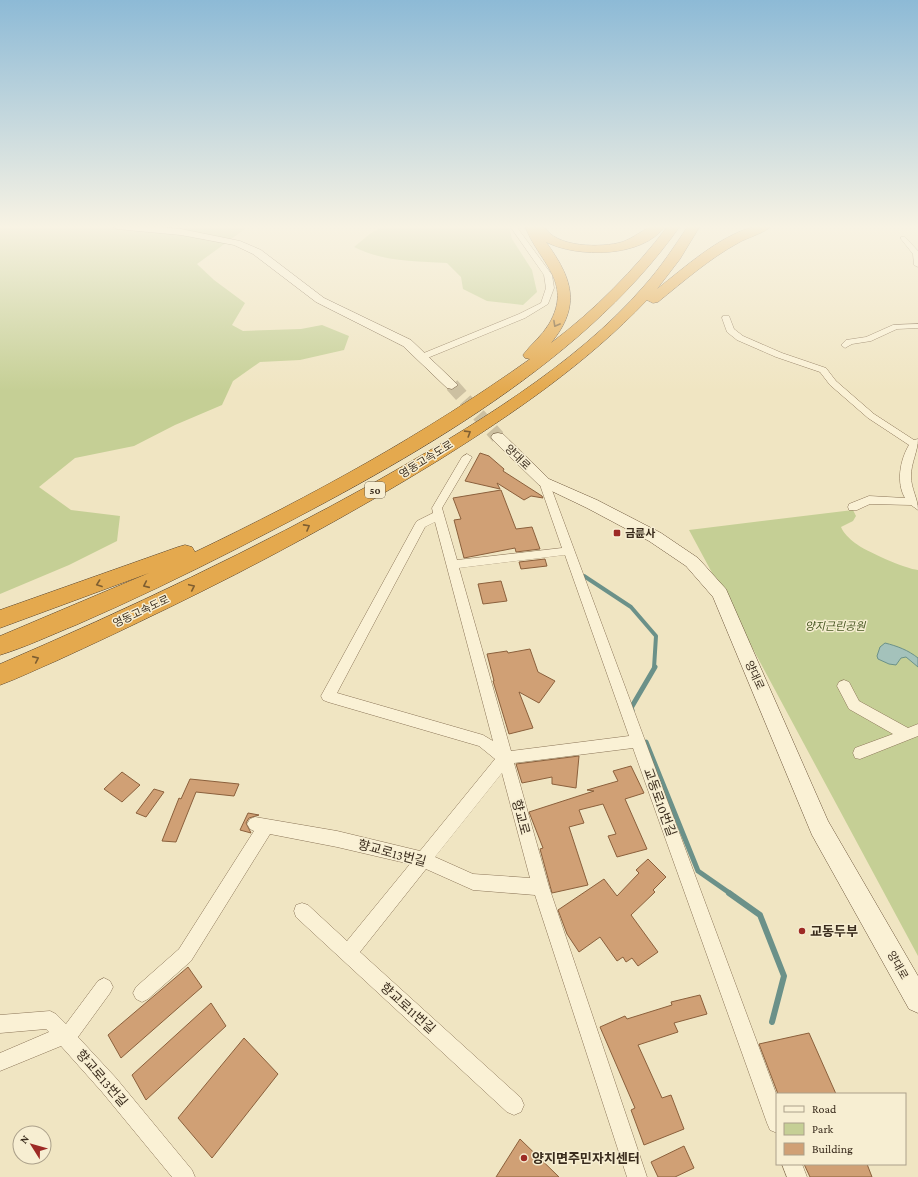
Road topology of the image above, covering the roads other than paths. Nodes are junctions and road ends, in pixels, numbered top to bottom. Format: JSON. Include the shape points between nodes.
{"nodes":[{"id":1,"x":295,"y":281,"type":"edge"},
{"id":2,"x":549,"y":281,"type":"edge"},
{"id":3,"x":562,"y":281,"type":"edge"},
{"id":4,"x":630,"y":281,"type":"edge"},
{"id":5,"x":656,"y":281,"type":"edge"},
{"id":6,"x":676,"y":281,"type":"edge"},
{"id":7,"x":726,"y":318,"type":"dead end"},
{"id":8,"x":918,"y":326,"type":"edge"},
{"id":9,"x":845,"y":345,"type":"dead end"},
{"id":10,"x":422,"y":357,"type":"junction"},
{"id":11,"x":572,"y":360,"type":"junction"},
{"id":12,"x":452,"y":385,"type":"tunnel mouth"},
{"id":13,"x":451,"y":421,"type":"junction"},
{"id":14,"x":498,"y":437,"type":"tunnel mouth"},
{"id":15,"x":916,"y":443,"type":"edge"},
{"id":16,"x":467,"y":458,"type":"dead end"},
{"id":17,"x":346,"y":475,"type":"junction"},
{"id":18,"x":544,"y":482,"type":"junction"},
{"id":19,"x":915,"y":504,"type":"edge"},
{"id":20,"x":853,"y":507,"type":"dead end"},
{"id":21,"x":439,"y":515,"type":"junction"},
{"id":22,"x":568,"y":550,"type":"junction"},
{"id":23,"x":452,"y":565,"type":"junction"},
{"id":24,"x":0,"y":619,"type":"edge"},
{"id":25,"x":0,"y":646,"type":"edge"},
{"id":26,"x":0,"y":675,"type":"edge"},
{"id":27,"x":844,"y":686,"type":"dead end"},
{"id":28,"x":912,"y":732,"type":"edge"},
{"id":29,"x":638,"y":741,"type":"junction"},
{"id":30,"x":860,"y":753,"type":"dead end"},
{"id":31,"x":505,"y":758,"type":"junction"},
{"id":32,"x":422,"y":859,"type":"junction"},
{"id":33,"x":540,"y":888,"type":"junction"},
{"id":34,"x":302,"y":911,"type":"dead end"},
{"id":35,"x":348,"y":953,"type":"junction"},
{"id":36,"x":104,"y":987,"type":"dead end"},
{"id":37,"x":142,"y":993,"type":"dead end"},
{"id":38,"x":918,"y":1000,"type":"edge"},
{"id":39,"x":0,"y":1024,"type":"edge"},
{"id":40,"x":64,"y":1035,"type":"junction"},
{"id":41,"x":0,"y":1062,"type":"edge"},
{"id":42,"x":514,"y":1105,"type":"dead end"},
{"id":43,"x":776,"y":1120,"type":"edge"},
{"id":44,"x":792,"y":1165,"type":"edge"},
{"id":45,"x":185,"y":1177,"type":"edge"},
{"id":46,"x":637,"y":1177,"type":"edge"},
{"id":47,"x":797,"y":1177,"type":"edge"}],
"edges":[{"from":1,"to":10,"type":"street","via":[[320,300],[407,343]]},
{"from":2,"to":10,"type":"street","via":[[550,288],[544,304],[522,316]]},
{"from":3,"to":17,"type":"highway","one_way":true,"via":[[565,297],[560,316],[549,335],[531,355],[484,390]]},
{"from":4,"to":13,"type":"highway","name":"영동고속도로","number":"50","via":[[577,332],[530,368]]},
{"from":5,"to":11,"type":"highway","name":"영동고속도로","number":"50","via":[[621,318]]},
{"from":6,"to":11,"type":"highway"},
{"from":7,"to":15,"type":"street","via":[[730,330],[740,338],[823,370],[832,383],[871,416]]},
{"from":8,"to":9,"type":"street","via":[[896,327]]},
{"from":10,"to":12,"type":"street"},
{"from":26,"to":11,"type":"highway","name":"영동고속도로","number":"50","one_way":true,"via":[[226,570],[368,494],[492,418]]},
{"from":13,"to":17,"type":"highway","name":"영동고속도로","number":"50"},
{"from":13,"to":25,"type":"highway","name":"영동고속도로","number":"50","one_way":true,"via":[[375,467],[231,544],[100,605]]},
{"from":14,"to":18,"type":"street","name":"양대로"},
{"from":15,"to":19,"type":"street","via":[[906,464],[908,495]]},
{"from":16,"to":21,"type":"street","via":[[437,508]]},
{"from":17,"to":24,"type":"highway","name":"영동고속도로","number":"50","one_way":true,"via":[[180,554]]},
{"from":18,"to":22,"type":"street","name":"교동로10번길"},
{"from":18,"to":38,"type":"street","name":"양대로","via":[[655,537],[692,562],[720,594],[820,828]]},
{"from":19,"to":20,"type":"street","via":[[869,500]]},
{"from":21,"to":23,"type":"street","name":"향교로"},
{"from":21,"to":31,"type":"street","via":[[421,524],[328,696],[483,741]]},
{"from":22,"to":23,"type":"street"},
{"from":22,"to":29,"type":"street","name":"교동로10번길"},
{"from":23,"to":31,"type":"street","name":"향교로"},
{"from":27,"to":28,"type":"street","via":[[854,705]]},
{"from":28,"to":30,"type":"street"},
{"from":29,"to":31,"type":"street"},
{"from":29,"to":43,"type":"street","name":"교동로10번길"},
{"from":31,"to":32,"type":"street"},
{"from":31,"to":33,"type":"street","name":"향교로"},
{"from":32,"to":33,"type":"street","name":"향교로13번길","via":[[473,882]]},
{"from":32,"to":35,"type":"street"},
{"from":32,"to":37,"type":"street","name":"향교로13번길","via":[[337,839],[260,825],[185,955]]},
{"from":33,"to":46,"type":"street","name":"향교로"},
{"from":34,"to":35,"type":"street","name":"향교로11번길"},
{"from":35,"to":42,"type":"street","name":"향교로11번길"},
{"from":36,"to":40,"type":"street","via":[[71,1032]]},
{"from":39,"to":40,"type":"street","name":"향교로13번길","via":[[50,1020]]},
{"from":40,"to":41,"type":"street"},
{"from":40,"to":45,"type":"street","name":"향교로13번길"},
{"from":44,"to":47,"type":"street"}]}
